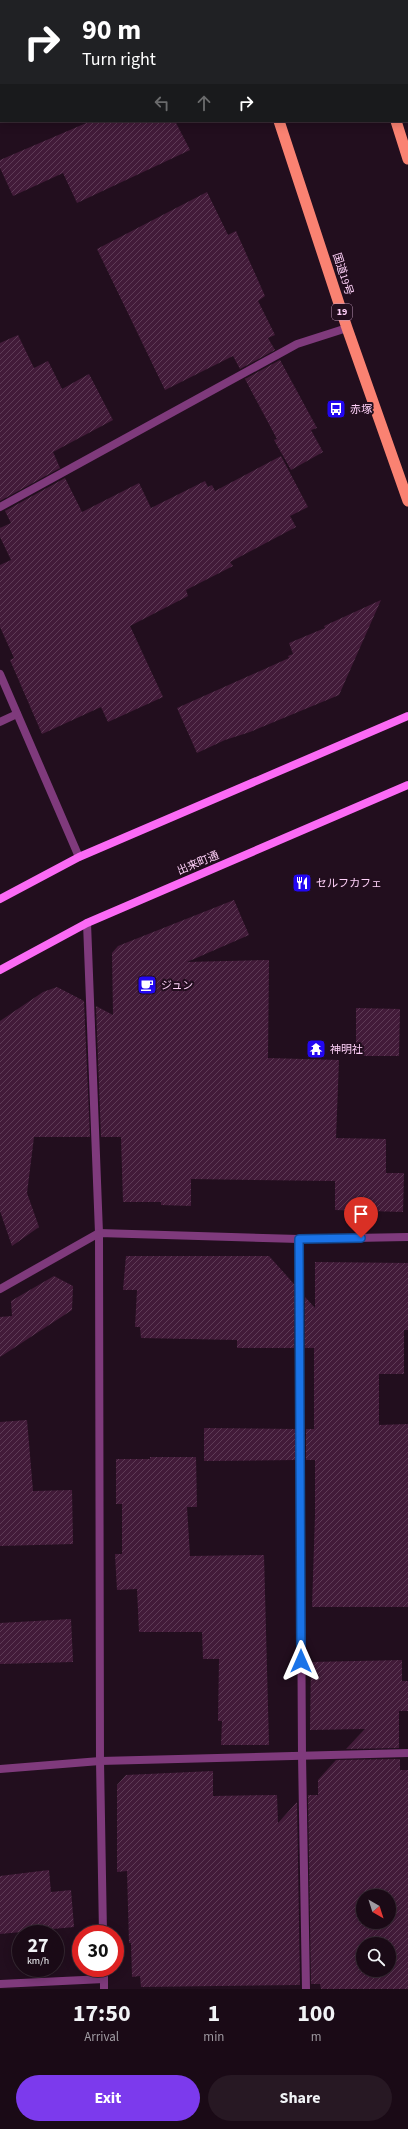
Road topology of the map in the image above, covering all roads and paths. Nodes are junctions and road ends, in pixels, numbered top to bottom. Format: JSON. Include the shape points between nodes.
{"nodes":[{"id":1,"x":279,"y":122,"type":"edge"},
{"id":2,"x":396,"y":122,"type":"edge"},
{"id":3,"x":408,"y":159,"type":"edge"},
{"id":4,"x":347,"y":328,"type":"junction"},
{"id":5,"x":408,"y":501,"type":"edge"},
{"id":6,"x":0,"y":507,"type":"edge"},
{"id":7,"x":0,"y":674,"type":"edge"},
{"id":8,"x":17,"y":714,"type":"junction"},
{"id":9,"x":408,"y":716,"type":"edge"},
{"id":10,"x":0,"y":722,"type":"edge"},
{"id":11,"x":408,"y":785,"type":"edge"},
{"id":12,"x":79,"y":857,"type":"junction"},
{"id":13,"x":0,"y":899,"type":"edge"},
{"id":14,"x":87,"y":922,"type":"junction"},
{"id":15,"x":0,"y":970,"type":"edge"},
{"id":16,"x":99,"y":1233,"type":"junction"},
{"id":17,"x":408,"y":1237,"type":"edge"},
{"id":18,"x":299,"y":1239,"type":"junction"},
{"id":19,"x":0,"y":1289,"type":"edge"},
{"id":20,"x":408,"y":1753,"type":"edge"},
{"id":21,"x":302,"y":1755,"type":"junction"},
{"id":22,"x":100,"y":1761,"type":"junction"},
{"id":23,"x":0,"y":1769,"type":"edge"},
{"id":24,"x":103,"y":1925,"type":"edge"},
{"id":25,"x":104,"y":1979,"type":"joint"},
{"id":26,"x":0,"y":1984,"type":"edge"},
{"id":27,"x":104,"y":1989,"type":"edge"},
{"id":28,"x":306,"y":1989,"type":"edge"}],
"edges":[{"from":1,"to":4,"type":"highway","name":"国道19号","number":"19"},
{"from":2,"to":3,"type":"highway"},
{"from":4,"to":5,"type":"highway","name":"国道19号","number":"19"},
{"from":4,"to":6,"type":"street","via":[[297,344]]},
{"from":7,"to":8,"type":"street"},
{"from":8,"to":10,"type":"street"},
{"from":8,"to":12,"type":"street"},
{"from":9,"to":12,"type":"main road"},
{"from":11,"to":14,"type":"main road","name":"出来町通"},
{"from":12,"to":13,"type":"main road"},
{"from":14,"to":15,"type":"main road","name":"出来町通"},
{"from":14,"to":16,"type":"street"},
{"from":16,"to":18,"type":"street"},
{"from":16,"to":19,"type":"street"},
{"from":16,"to":22,"type":"street"},
{"from":17,"to":18,"type":"street"},
{"from":18,"to":21,"type":"street"},
{"from":20,"to":21,"type":"street"},
{"from":21,"to":22,"type":"street"},
{"from":21,"to":28,"type":"street"},
{"from":22,"to":23,"type":"street"},
{"from":22,"to":24,"type":"street"},
{"from":25,"to":26,"type":"street"},
{"from":25,"to":27,"type":"street"}]}
